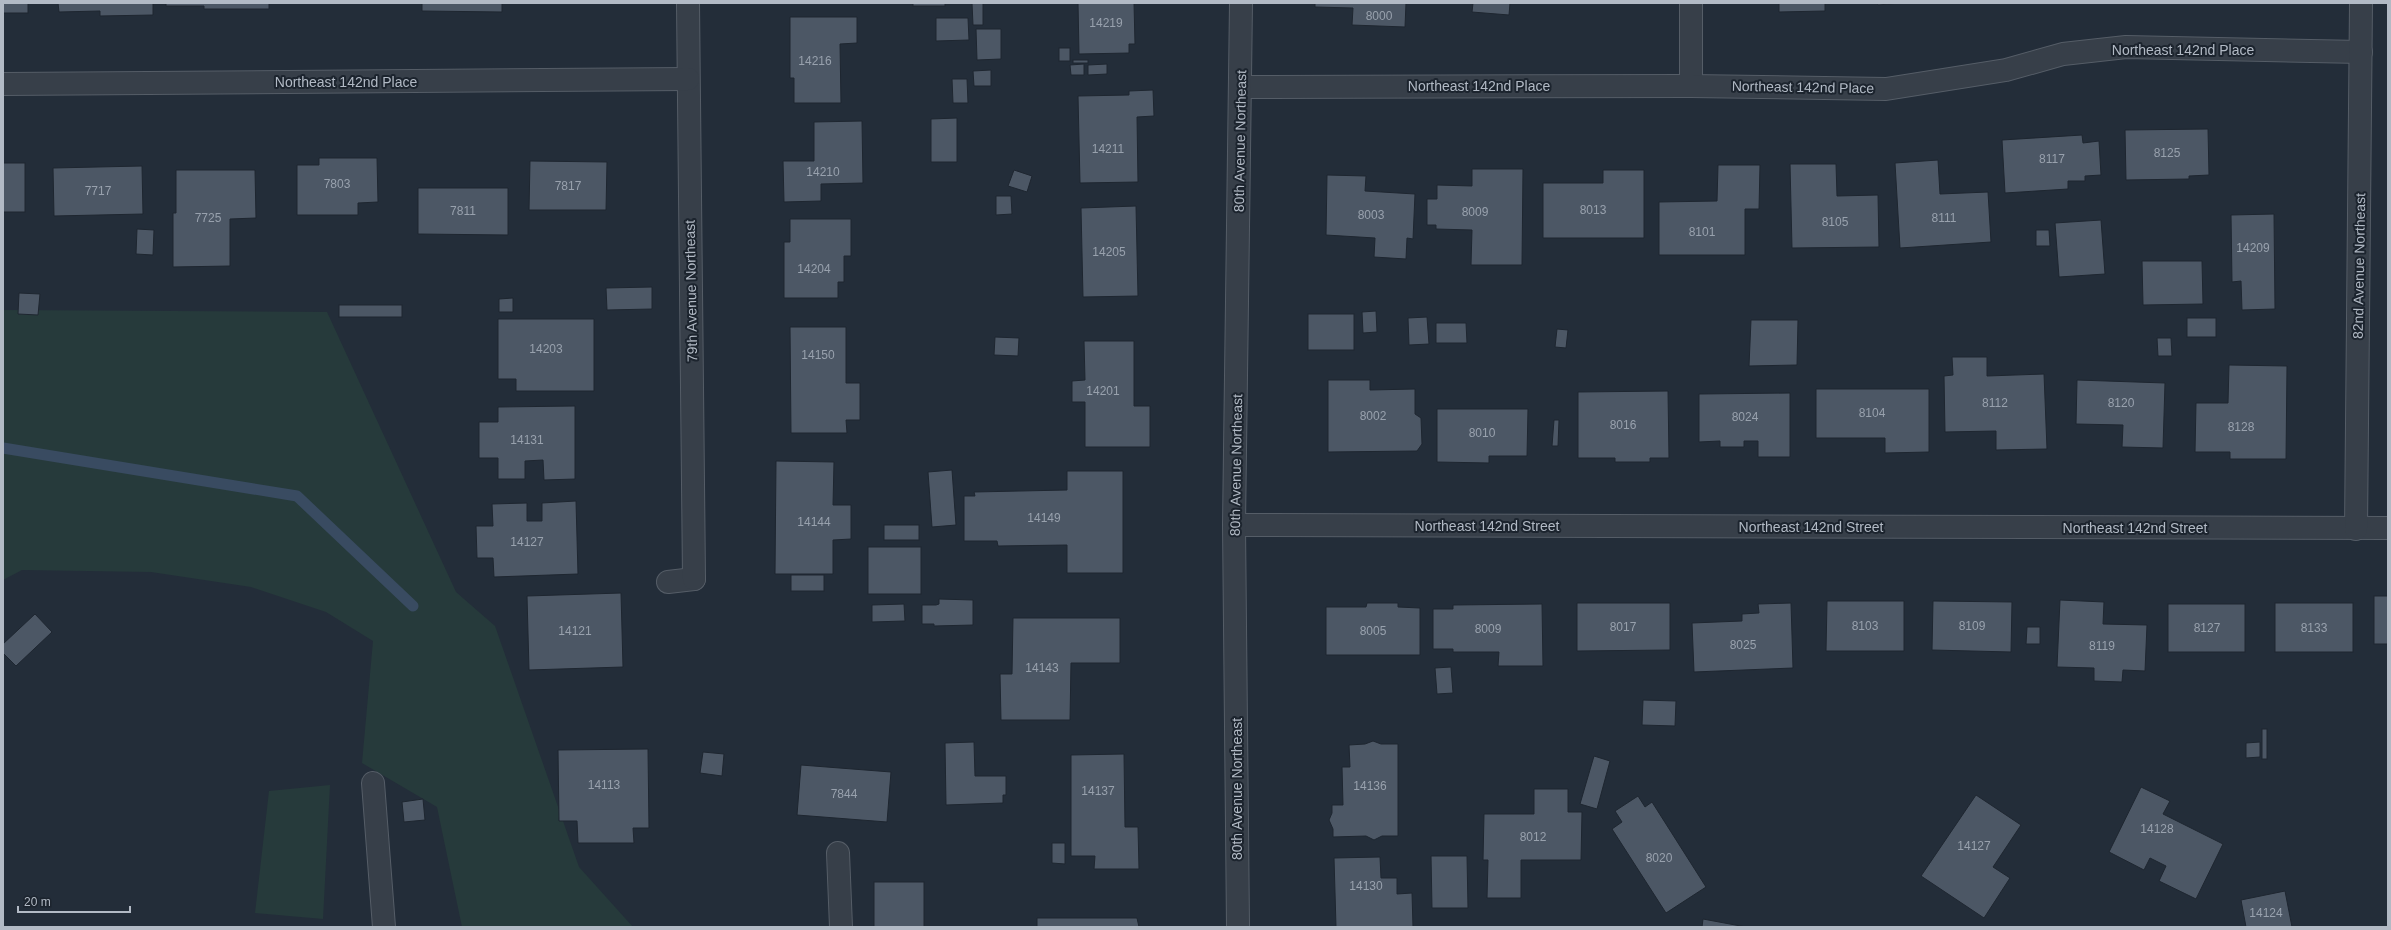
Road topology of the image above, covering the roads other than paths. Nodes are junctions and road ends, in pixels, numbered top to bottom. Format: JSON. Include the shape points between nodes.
{"nodes":[{"id":1,"x":688,"y":3,"type":"edge"},
{"id":2,"x":1241,"y":3,"type":"edge"},
{"id":3,"x":1691,"y":3,"type":"edge"},
{"id":4,"x":2361,"y":3,"type":"edge"},
{"id":5,"x":2361,"y":52,"type":"junction"},
{"id":6,"x":688,"y":79,"type":"junction"},
{"id":7,"x":3,"y":84,"type":"edge"},
{"id":8,"x":1691,"y":86,"type":"junction"},
{"id":9,"x":1241,"y":87,"type":"junction"},
{"id":10,"x":1234,"y":525,"type":"junction"},
{"id":11,"x":2388,"y":528,"type":"edge"},
{"id":12,"x":2356,"y":529,"type":"junction"},
{"id":13,"x":668,"y":582,"type":"dead end"},
{"id":14,"x":373,"y":784,"type":"dead end"},
{"id":15,"x":838,"y":854,"type":"dead end"},
{"id":16,"x":384,"y":927,"type":"edge"},
{"id":17,"x":841,"y":927,"type":"edge"},
{"id":18,"x":1238,"y":927,"type":"edge"}],
"edges":[{"from":1,"to":6,"type":"street","name":"79th Avenue Northeast"},
{"from":2,"to":9,"type":"street","name":"80th Avenue Northeast"},
{"from":3,"to":8,"type":"street"},
{"from":4,"to":5,"type":"street","name":"82nd Avenue Northeast"},
{"from":5,"to":8,"type":"street","name":"Northeast 142nd Place","via":[[2126,47],[2063,54],[2006,70],[1886,88]]},
{"from":5,"to":12,"type":"street","name":"82nd Avenue Northeast"},
{"from":6,"to":7,"type":"street","name":"Northeast 142nd Place"},
{"from":6,"to":13,"type":"street","name":"79th Avenue Northeast","via":[[694,579]]},
{"from":8,"to":9,"type":"street","name":"Northeast 142nd Place"},
{"from":9,"to":10,"type":"street","name":"80th Avenue Northeast"},
{"from":10,"to":12,"type":"street","name":"Northeast 142nd Street"},
{"from":10,"to":18,"type":"street","name":"80th Avenue Northeast"},
{"from":11,"to":12,"type":"street","name":"Northeast 142nd Street"},
{"from":14,"to":16,"type":"street"},
{"from":15,"to":17,"type":"street"}]}
